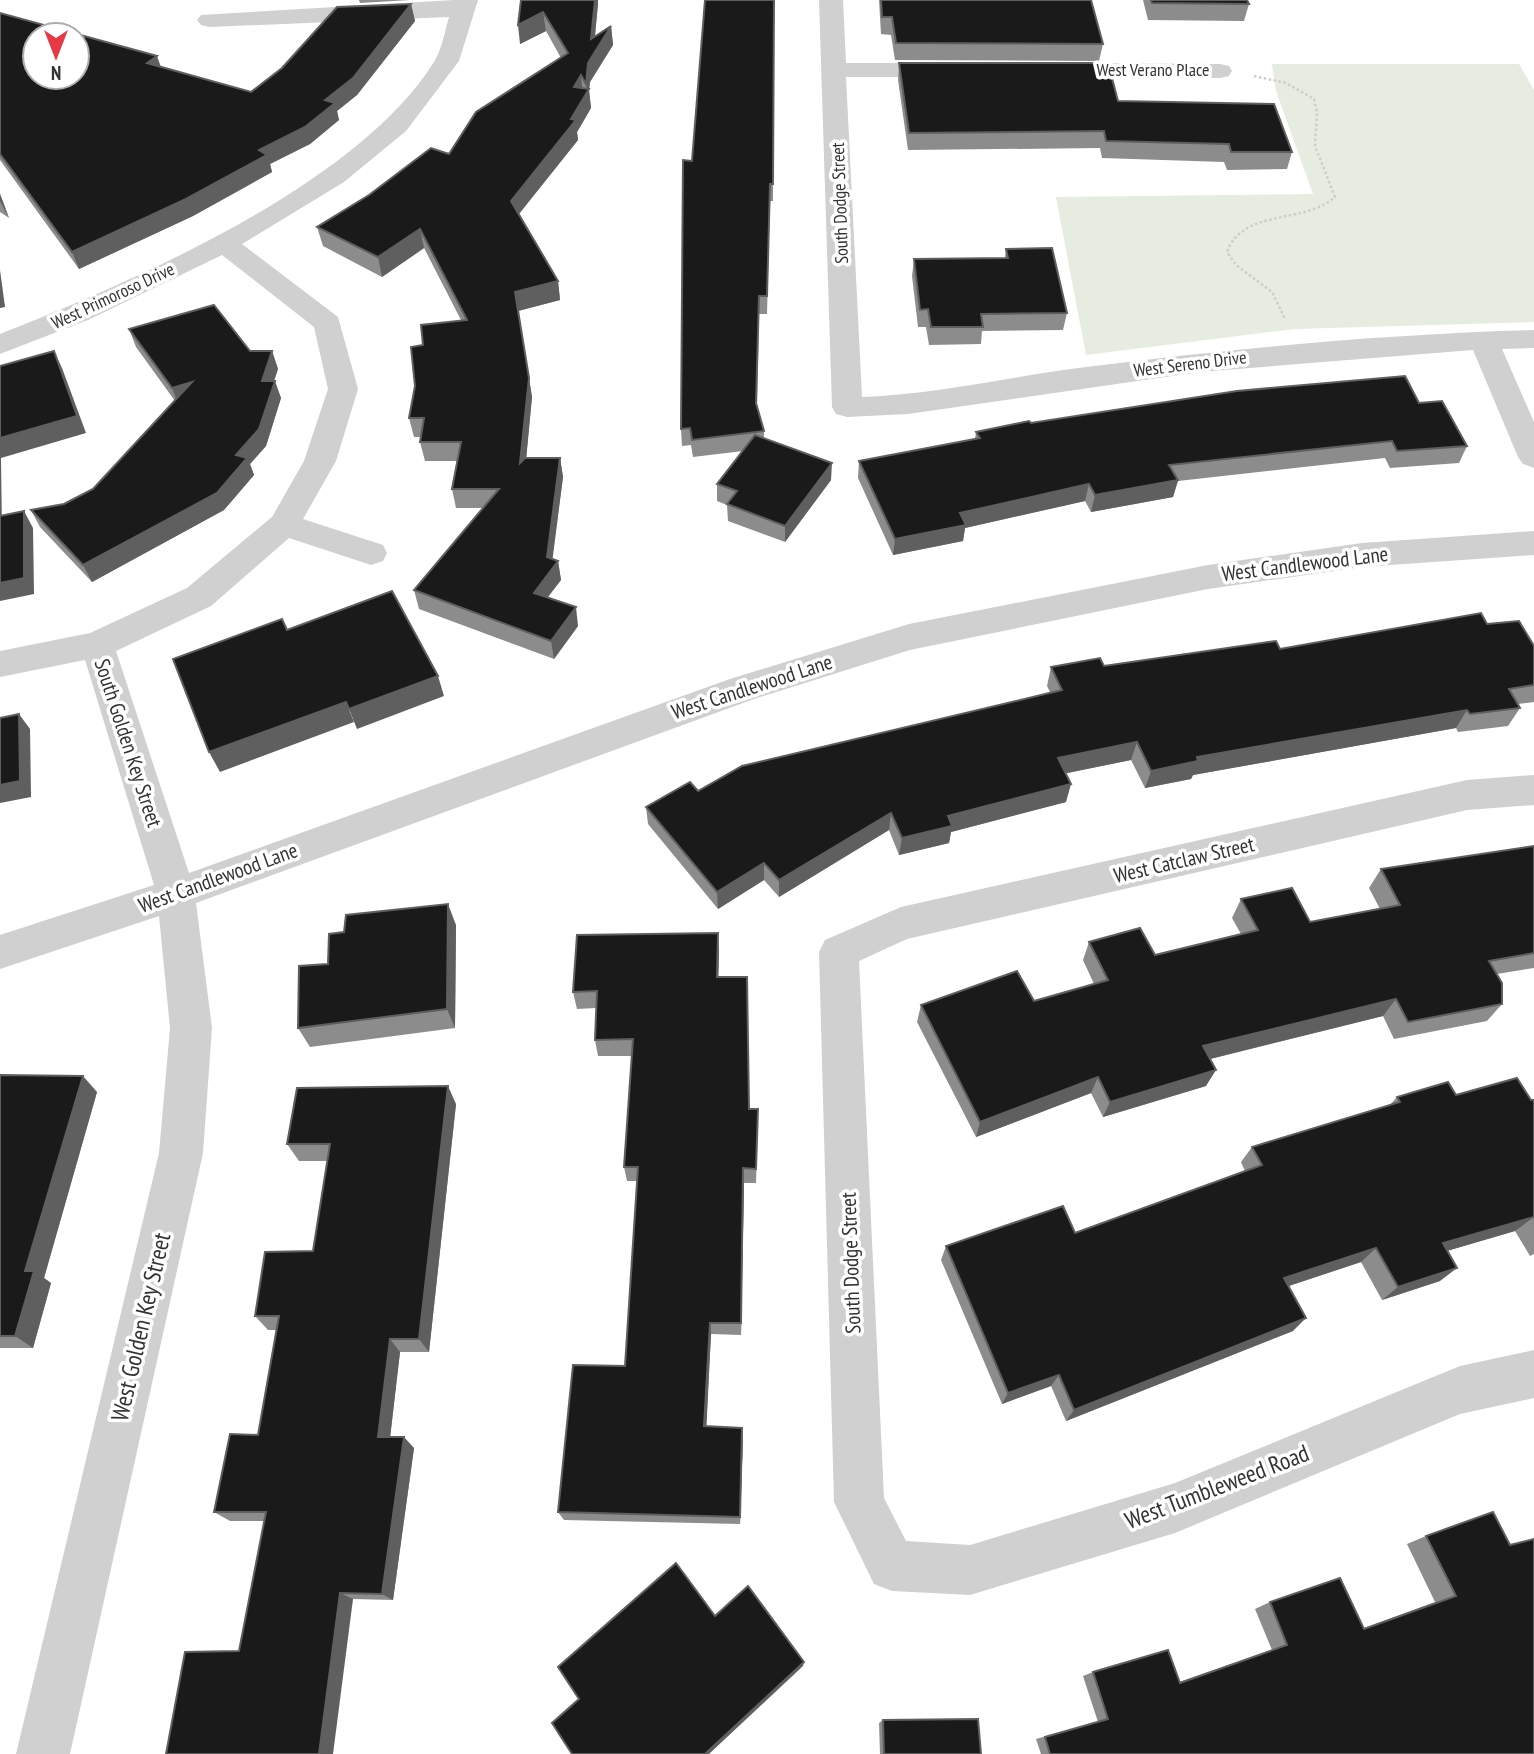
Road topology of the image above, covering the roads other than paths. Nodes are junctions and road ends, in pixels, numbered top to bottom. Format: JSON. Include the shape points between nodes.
{"nodes":[{"id":1,"x":831,"y":0,"type":"edge"},
{"id":2,"x":465,"y":5,"type":"edge"},
{"id":3,"x":209,"y":20,"type":"dead end"},
{"id":4,"x":835,"y":70,"type":"junction"},
{"id":5,"x":972,"y":70,"type":"edge"},
{"id":6,"x":1027,"y":70,"type":"edge"},
{"id":7,"x":1220,"y":71,"type":"road end"},
{"id":8,"x":224,"y":243,"type":"junction"},
{"id":9,"x":1534,"y":339,"type":"edge"},
{"id":10,"x":1483,"y":340,"type":"junction"},
{"id":11,"x":0,"y":345,"type":"edge"},
{"id":12,"x":847,"y":407,"type":"joint"},
{"id":13,"x":1534,"y":457,"type":"edge"},
{"id":14,"x":284,"y":525,"type":"junction"},
{"id":15,"x":1534,"y":542,"type":"edge"},
{"id":16,"x":371,"y":553,"type":"dead end"},
{"id":17,"x":97,"y":645,"type":"junction"},
{"id":18,"x":0,"y":664,"type":"edge"},
{"id":19,"x":1534,"y":790,"type":"edge"},
{"id":20,"x":176,"y":894,"type":"junction"},
{"id":21,"x":0,"y":952,"type":"edge"},
{"id":22,"x":839,"y":952,"type":"joint"},
{"id":23,"x":1534,"y":1374,"type":"edge"},
{"id":24,"x":892,"y":1566,"type":"joint"},
{"id":25,"x":43,"y":1754,"type":"edge"}],
"edges":[{"from":1,"to":4,"type":"street","name":"South Dodge Street"},
{"from":2,"to":3,"type":"street"},
{"from":2,"to":8,"type":"street","via":[[447,61],[397,126],[335,176]]},
{"from":4,"to":5,"type":"street"},
{"from":4,"to":12,"type":"street","name":"South Dodge Street"},
{"from":6,"to":7,"type":"street","name":"West Verano Place"},
{"from":8,"to":11,"type":"street","name":"West Primoroso Drive","via":[[78,314]]},
{"from":8,"to":14,"type":"street","name":"South Golden Key Street","via":[[328,323],[343,389],[320,461]]},
{"from":9,"to":10,"type":"street","name":"West Sereno Drive"},
{"from":10,"to":12,"type":"street","name":"West Sereno Drive","via":[[1300,352],[1085,377],[897,407]]},
{"from":10,"to":13,"type":"street"},
{"from":14,"to":16,"type":"street"},
{"from":14,"to":17,"type":"street","name":"South Golden Key Street","via":[[198,597]]},
{"from":15,"to":20,"type":"street","name":"West Candlewood Lane","via":[[1362,555],[1208,577],[909,637],[729,693]]},
{"from":17,"to":18,"type":"street"},
{"from":17,"to":20,"type":"street","name":"South Golden Key Street"},
{"from":19,"to":22,"type":"street","name":"West Catclaw Street","via":[[1466,795],[901,924]]},
{"from":20,"to":21,"type":"street","name":"West Candlewood Lane"},
{"from":20,"to":25,"type":"street","name":"West Golden Key Street","via":[[191,1028],[181,1153]]},
{"from":22,"to":24,"type":"street","name":"South Dodge Street","via":[[859,1502]]},
{"from":23,"to":24,"type":"street","name":"West Tumbleweed Road","via":[[1460,1390],[1175,1508],[970,1570]]}]}
